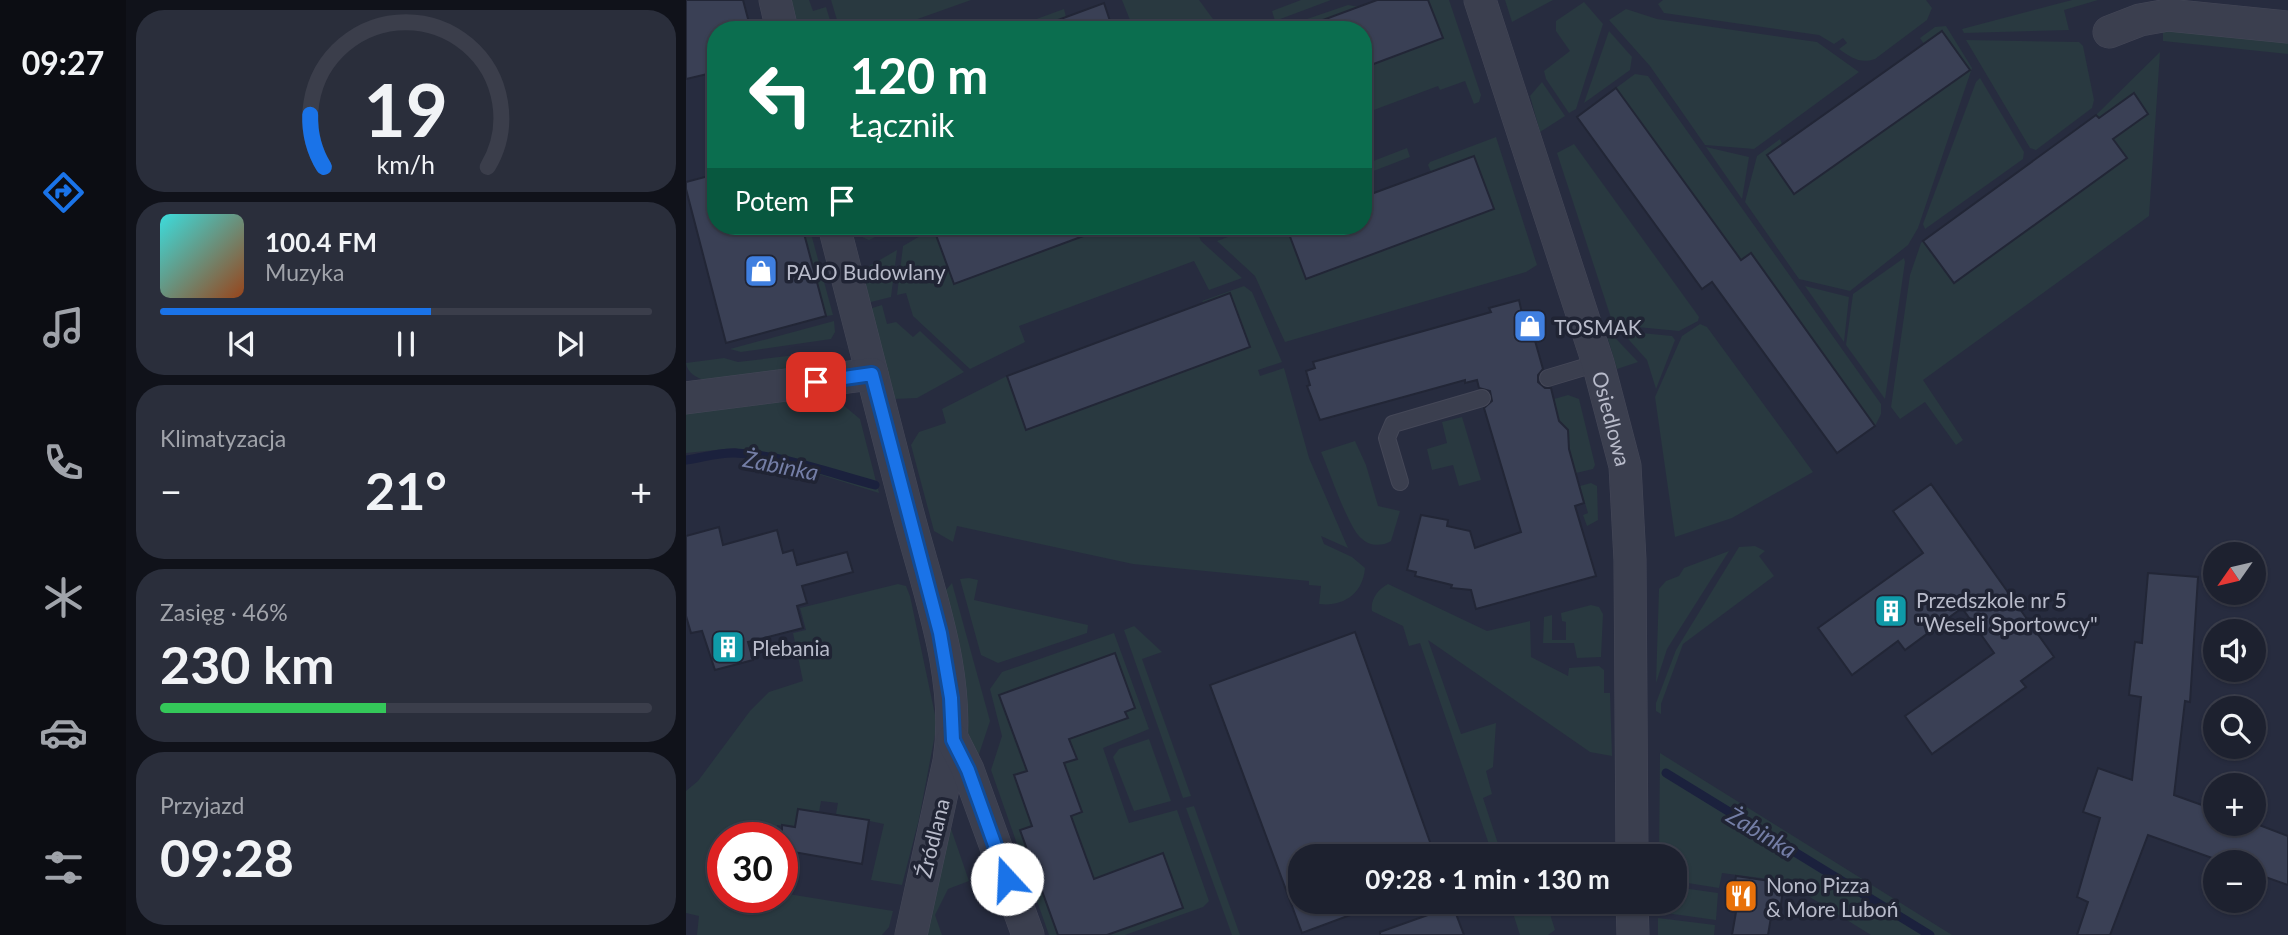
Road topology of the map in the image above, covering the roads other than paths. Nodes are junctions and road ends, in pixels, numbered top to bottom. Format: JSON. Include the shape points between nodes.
{"nodes":[{"id":1,"x":775,"y":0,"type":"edge"},
{"id":2,"x":1480,"y":0,"type":"edge"},
{"id":3,"x":780,"y":21,"type":"edge"},
{"id":4,"x":2288,"y":27,"type":"edge"},
{"id":5,"x":2109,"y":32,"type":"dead end"},
{"id":6,"x":836,"y":235,"type":"edge"},
{"id":7,"x":1600,"y":368,"type":"junction"},
{"id":8,"x":872,"y":374,"type":"junction"},
{"id":9,"x":1548,"y":378,"type":"dead end"},
{"id":10,"x":686,"y":398,"type":"edge"},
{"id":11,"x":1482,"y":398,"type":"dead end"},
{"id":12,"x":1400,"y":482,"type":"dead end"},
{"id":13,"x":953,"y":740,"type":"junction"},
{"id":14,"x":1632,"y":844,"type":"edge"},
{"id":15,"x":1632,"y":914,"type":"edge"},
{"id":16,"x":911,"y":935,"type":"edge"},
{"id":17,"x":1028,"y":935,"type":"edge"},
{"id":18,"x":1633,"y":935,"type":"edge"}],
"edges":[{"from":1,"to":3,"type":"street"},
{"from":2,"to":7,"type":"street","name":"Osiedlowa"},
{"from":4,"to":5,"type":"street","via":[[2168,15]]},
{"from":6,"to":8,"type":"street","name":"Źródlana"},
{"from":7,"to":9,"type":"lane"},
{"from":7,"to":14,"type":"street","name":"Osiedlowa","via":[[1619,438],[1630,523]]},
{"from":8,"to":10,"type":"street"},
{"from":8,"to":13,"type":"street","name":"Źródlana","via":[[940,633]]},
{"from":11,"to":12,"type":"lane","via":[[1393,424],[1387,438]]},
{"from":13,"to":16,"type":"street","name":"Źródlana"},
{"from":13,"to":17,"type":"street","name":"Źródlana"},
{"from":15,"to":18,"type":"street"}]}
